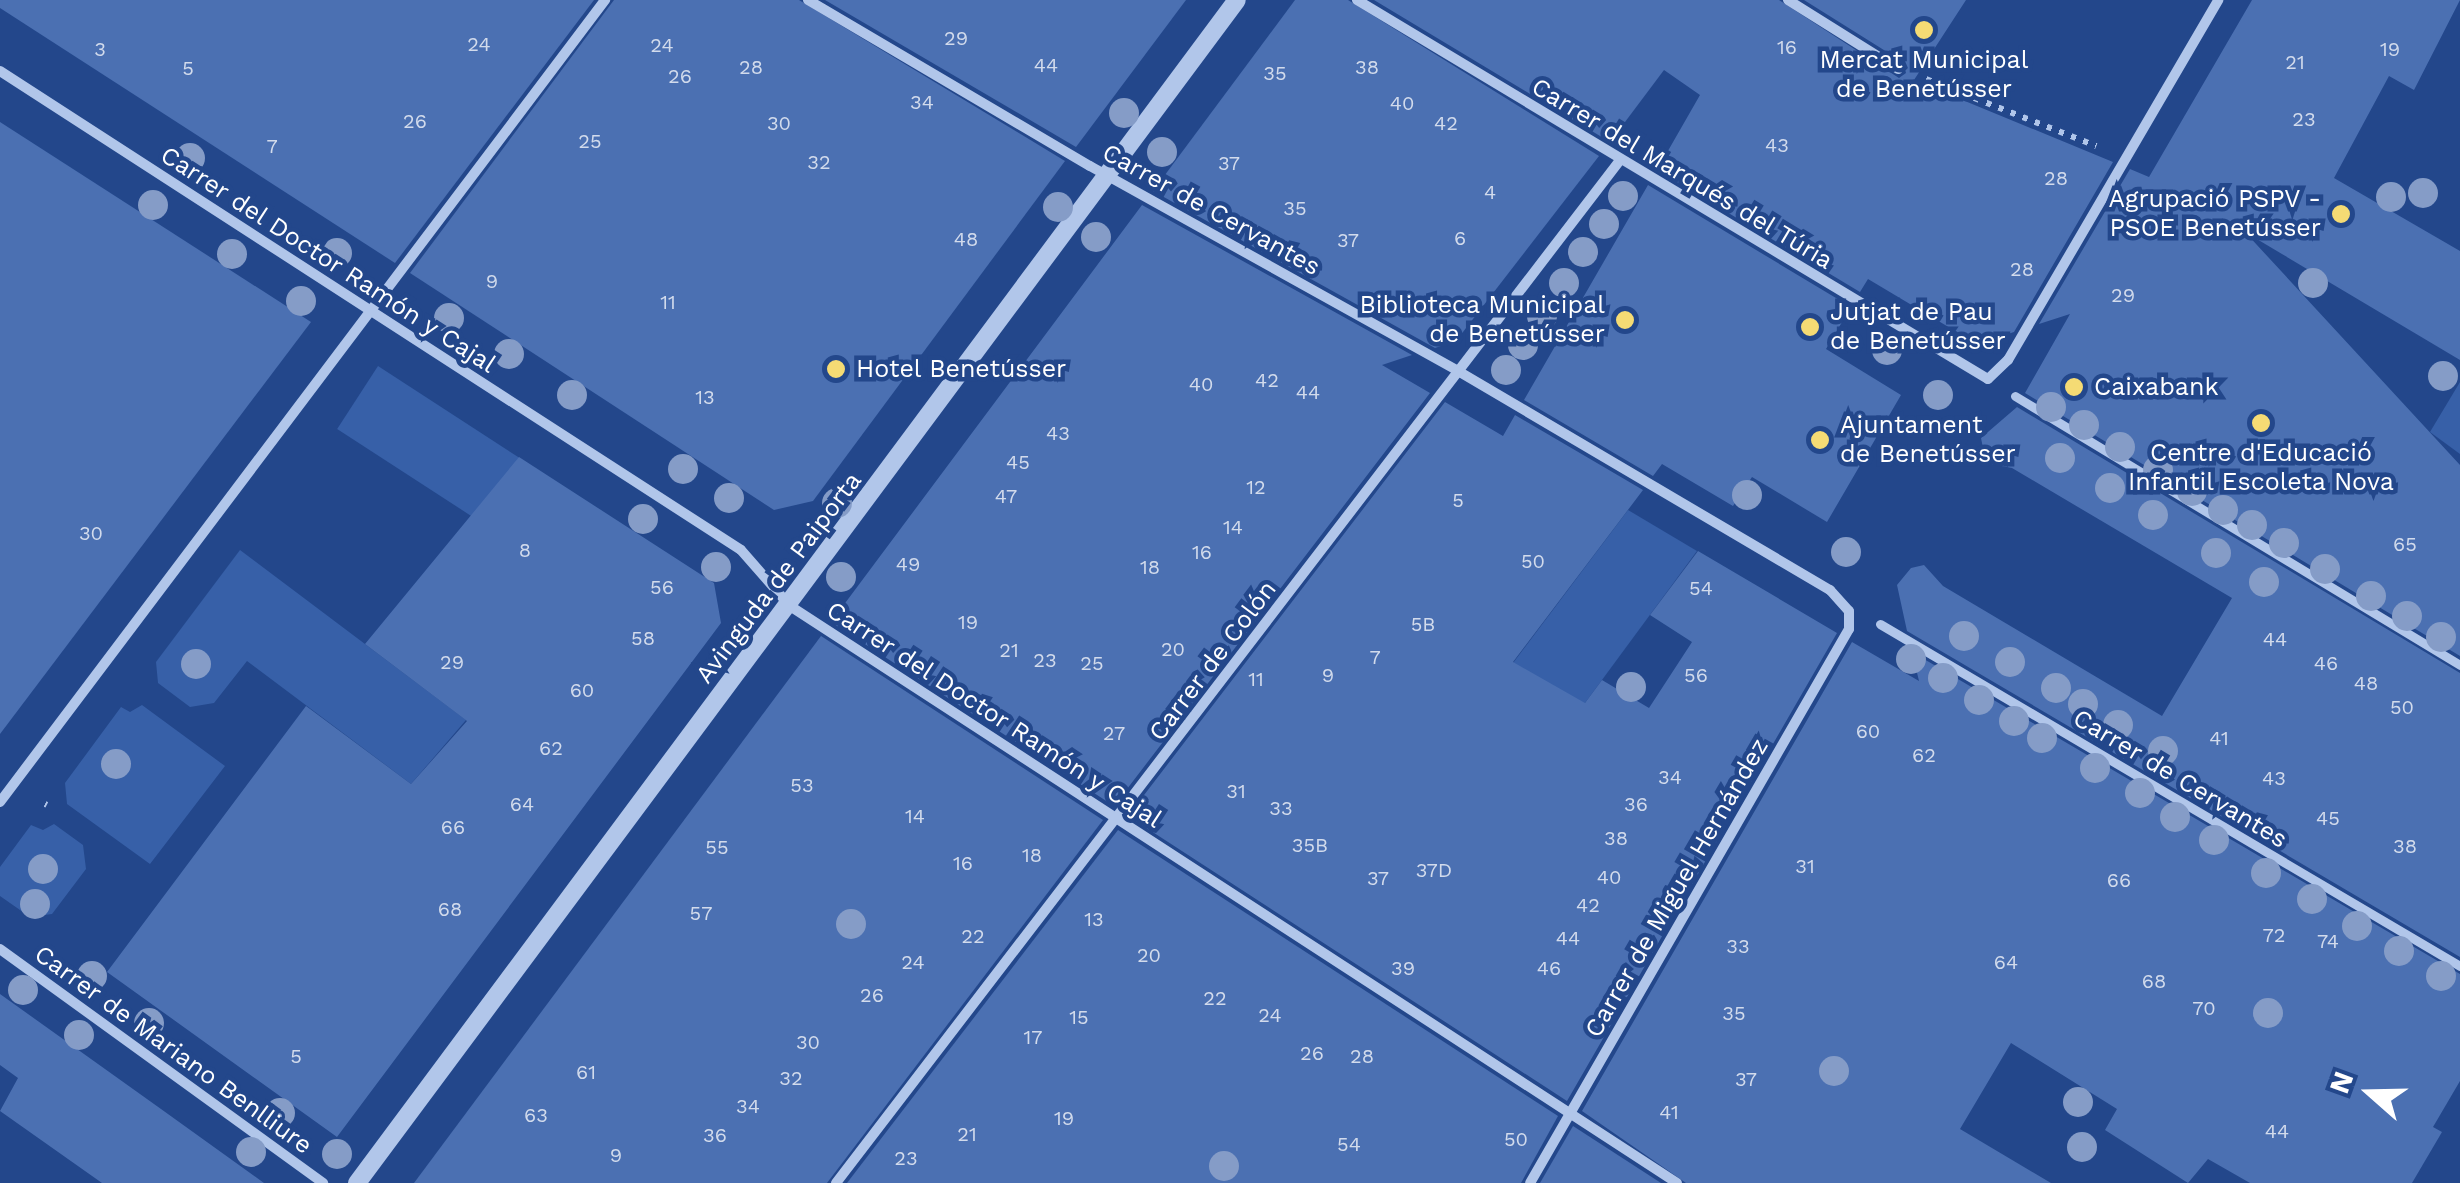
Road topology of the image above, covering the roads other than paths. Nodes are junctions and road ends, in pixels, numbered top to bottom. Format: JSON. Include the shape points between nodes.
{"nodes":[{"id":1,"x":606,"y":0,"type":"edge"},
{"id":2,"x":808,"y":0,"type":"edge"},
{"id":3,"x":1237,"y":0,"type":"edge"},
{"id":4,"x":1357,"y":0,"type":"edge"},
{"id":5,"x":1788,"y":0,"type":"edge"},
{"id":6,"x":2218,"y":0,"type":"edge"},
{"id":7,"x":1898,"y":69,"type":"dead end"},
{"id":8,"x":0,"y":70,"type":"edge"},
{"id":9,"x":1620,"y":160,"type":"junction"},
{"id":10,"x":1110,"y":174,"type":"junction"},
{"id":11,"x":368,"y":310,"type":"junction"},
{"id":12,"x":1458,"y":370,"type":"junction"},
{"id":13,"x":2014,"y":396,"type":"dead end"},
{"id":14,"x":790,"y":606,"type":"junction"},
{"id":15,"x":1849,"y":610,"type":"joint"},
{"id":16,"x":1880,"y":624,"type":"dead end"},
{"id":17,"x":2460,"y":665,"type":"edge"},
{"id":18,"x":0,"y":802,"type":"edge"},
{"id":19,"x":1117,"y":819,"type":"junction"},
{"id":20,"x":0,"y":948,"type":"edge"},
{"id":21,"x":2460,"y":966,"type":"edge"},
{"id":22,"x":1569,"y":1115,"type":"junction"},
{"id":23,"x":323,"y":1183,"type":"edge"},
{"id":24,"x":357,"y":1183,"type":"edge"},
{"id":25,"x":836,"y":1183,"type":"edge"},
{"id":26,"x":1530,"y":1183,"type":"edge"},
{"id":27,"x":1677,"y":1183,"type":"edge"}],
"edges":[{"from":1,"to":11,"type":"street"},
{"from":2,"to":10,"type":"street","name":"Carrer de Cervantes"},
{"from":3,"to":10,"type":"street","name":"Avinguda de Paiporta"},
{"from":4,"to":9,"type":"street","name":"Carrer del Marqués del Túria"},
{"from":5,"to":7,"type":"street"},
{"from":6,"to":9,"type":"street","name":"Carrer del Marqués del Túria","via":[[2008,360],[1988,379]]},
{"from":8,"to":11,"type":"street","name":"Carrer del Doctor Ramón y Cajal"},
{"from":9,"to":12,"type":"street","name":"Carrer de Colón"},
{"from":10,"to":12,"type":"street","name":"Carrer de Cervantes"},
{"from":10,"to":14,"type":"street","name":"Avinguda de Paiporta"},
{"from":11,"to":14,"type":"street","name":"Carrer del Doctor Ramón y Cajal","via":[[741,550]]},
{"from":11,"to":18,"type":"street"},
{"from":12,"to":15,"type":"street","name":"Carrer de Cervantes","via":[[1830,590]]},
{"from":12,"to":19,"type":"street","name":"Carrer de Colón"},
{"from":13,"to":17,"type":"street"},
{"from":14,"to":19,"type":"street","name":"Carrer del Doctor Ramón y Cajal"},
{"from":14,"to":24,"type":"street","name":"Avinguda de Paiporta"},
{"from":15,"to":22,"type":"street","name":"Carrer de Miguel Hernández","via":[[1849,630]]},
{"from":16,"to":21,"type":"street","name":"Carrer de Cervantes"},
{"from":19,"to":22,"type":"street","name":"Carrer del Doctor Ramón y Cajal"},
{"from":19,"to":25,"type":"street","name":"Carrer de Colón"},
{"from":20,"to":23,"type":"street","name":"Carrer de Mariano Benlliure"},
{"from":22,"to":26,"type":"street","name":"Carrer de Miguel Hernández"},
{"from":22,"to":27,"type":"street","name":"Carrer del Doctor Ramón y Cajal"}]}
